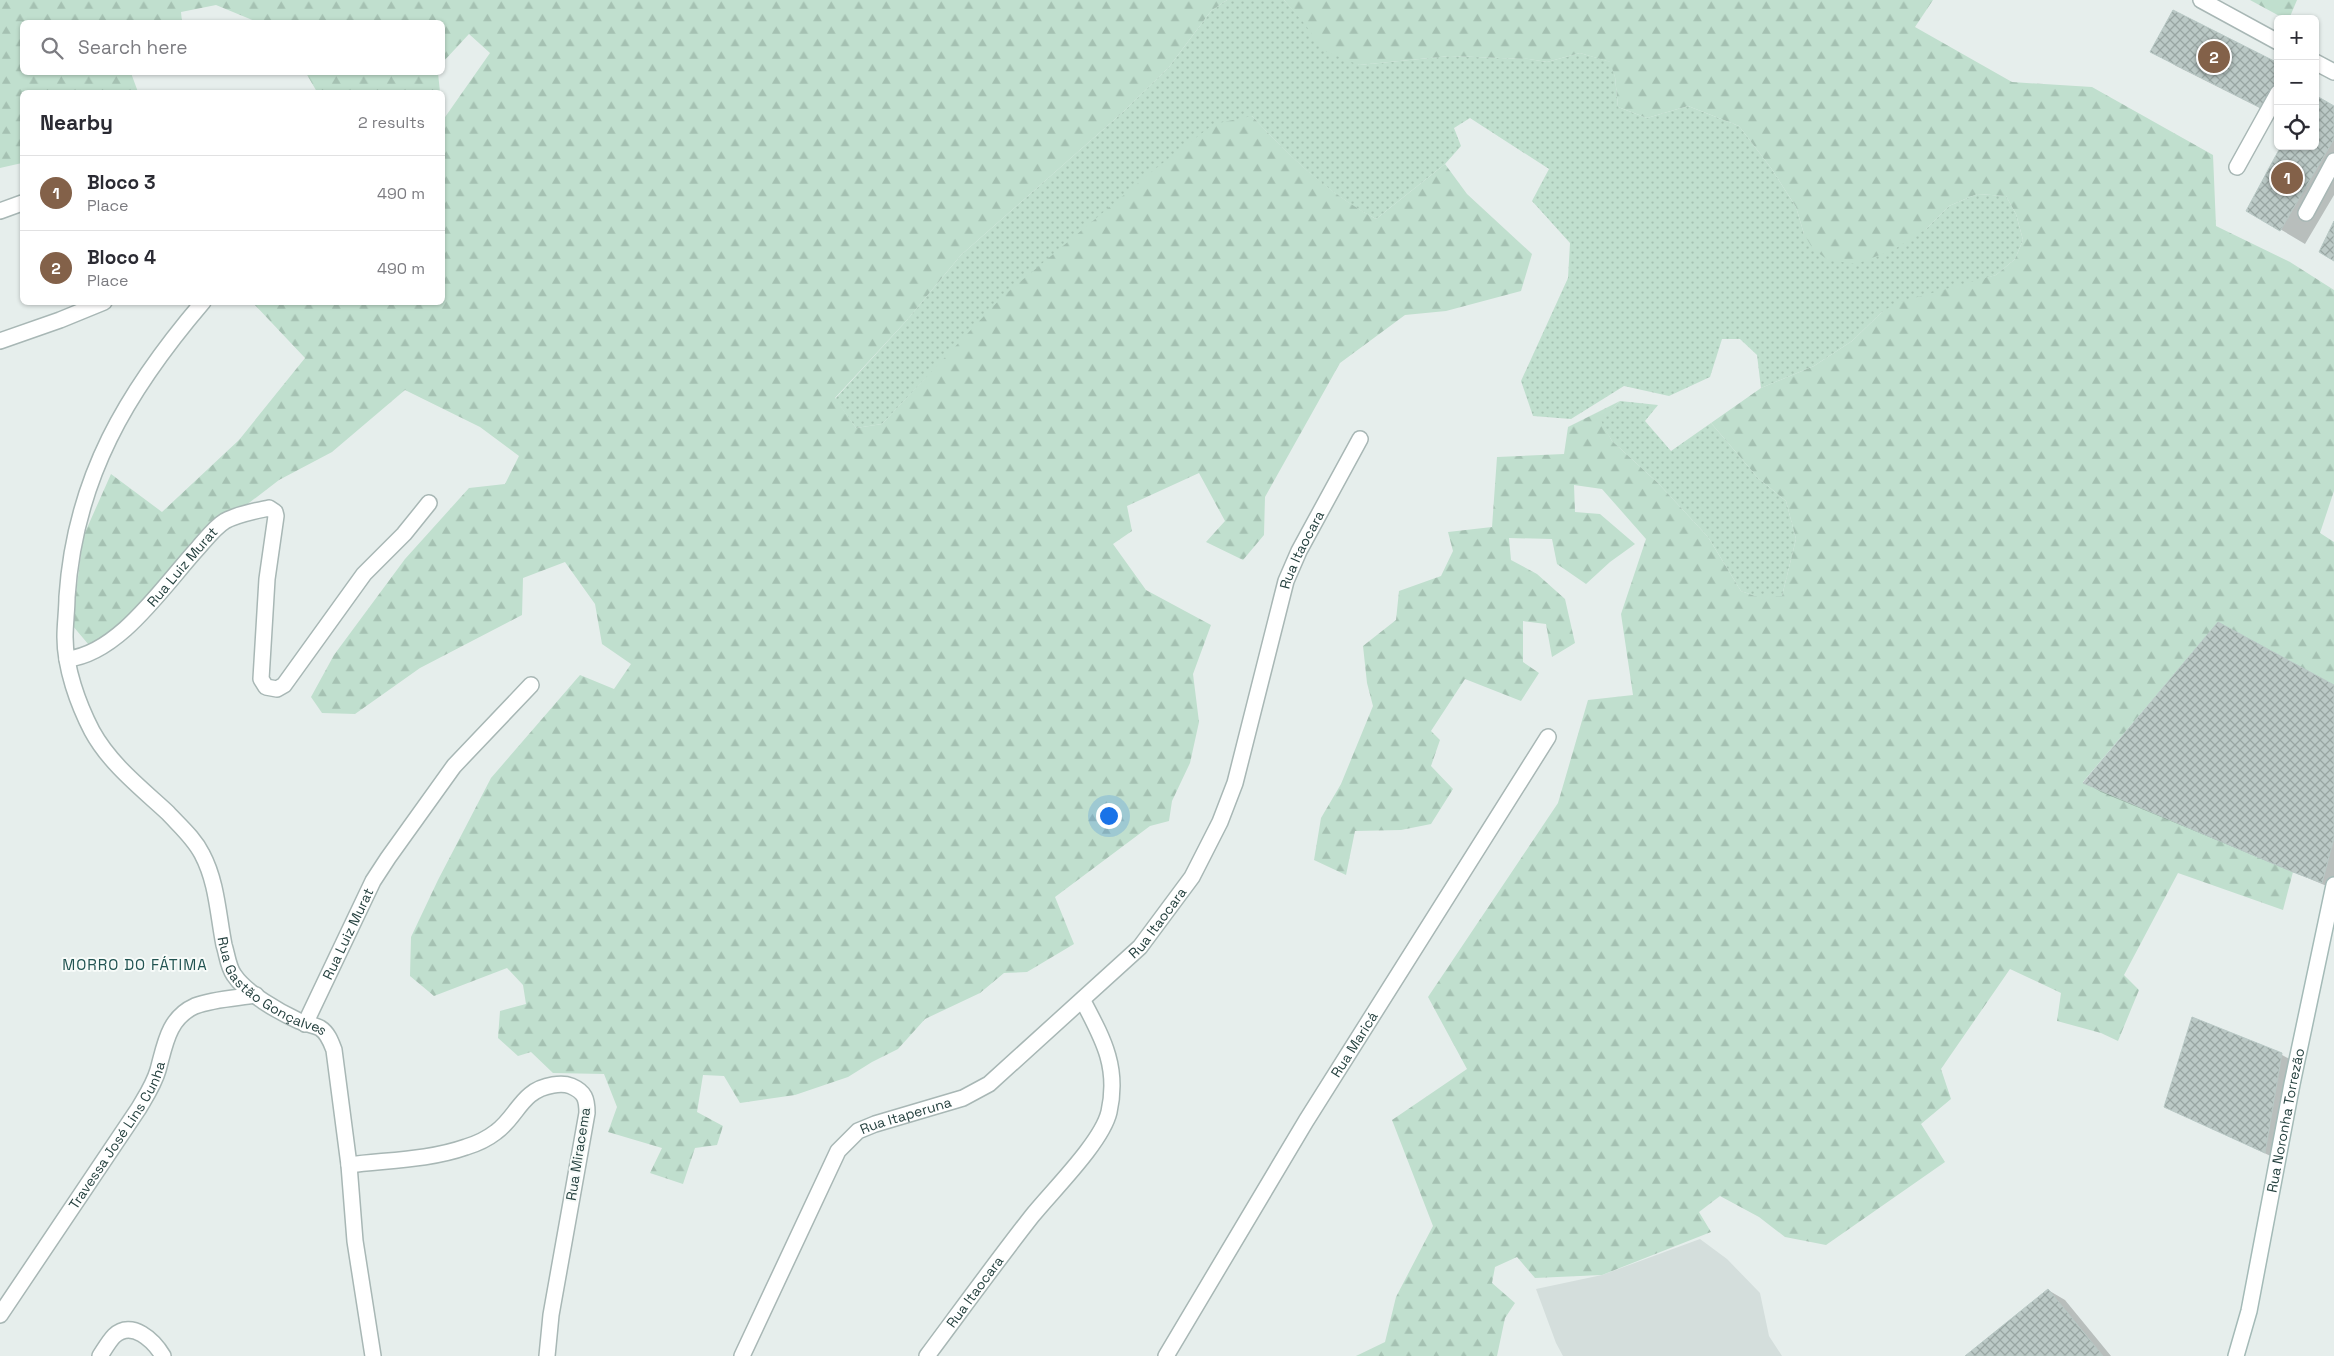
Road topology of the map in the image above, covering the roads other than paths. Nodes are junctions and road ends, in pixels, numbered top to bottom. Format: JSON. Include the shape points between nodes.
{"nodes":[{"id":1,"x":2201,"y":0,"type":"edge"},
{"id":2,"x":2274,"y":40,"type":"edge"},
{"id":3,"x":2319,"y":64,"type":"edge"},
{"id":4,"x":2334,"y":72,"type":"edge"},
{"id":5,"x":2274,"y":100,"type":"edge"},
{"id":6,"x":2334,"y":161,"type":"edge"},
{"id":7,"x":2237,"y":167,"type":"dead end"},
{"id":8,"x":20,"y":204,"type":"edge"},
{"id":9,"x":0,"y":211,"type":"edge"},
{"id":10,"x":2306,"y":213,"type":"dead end"},
{"id":11,"x":97,"y":305,"type":"edge"},
{"id":12,"x":201,"y":305,"type":"edge"},
{"id":13,"x":0,"y":341,"type":"edge"},
{"id":14,"x":1360,"y":439,"type":"dead end"},
{"id":15,"x":429,"y":503,"type":"dead end"},
{"id":16,"x":67,"y":659,"type":"junction"},
{"id":17,"x":531,"y":685,"type":"dead end"},
{"id":18,"x":1548,"y":737,"type":"dead end"},
{"id":19,"x":2334,"y":885,"type":"edge"},
{"id":20,"x":256,"y":995,"type":"junction"},
{"id":21,"x":1083,"y":1001,"type":"junction"},
{"id":22,"x":305,"y":1024,"type":"junction"},
{"id":23,"x":349,"y":1165,"type":"junction"},
{"id":24,"x":0,"y":1315,"type":"edge"},
{"id":25,"x":100,"y":1356,"type":"edge"},
{"id":26,"x":163,"y":1356,"type":"edge"},
{"id":27,"x":373,"y":1356,"type":"edge"},
{"id":28,"x":547,"y":1356,"type":"edge"},
{"id":29,"x":742,"y":1356,"type":"edge"},
{"id":30,"x":927,"y":1356,"type":"edge"},
{"id":31,"x":1166,"y":1356,"type":"edge"},
{"id":32,"x":2236,"y":1356,"type":"edge"}],
"edges":[{"from":1,"to":2,"type":"street"},
{"from":3,"to":4,"type":"street"},
{"from":5,"to":7,"type":"street"},
{"from":6,"to":10,"type":"street"},
{"from":8,"to":9,"type":"street"},
{"from":11,"to":13,"type":"street"},
{"from":12,"to":16,"type":"street","via":[[149,369],[94,471],[81,506],[69,567]]},
{"from":14,"to":21,"type":"street","name":"Rua Itaocara","via":[[1286,581],[1246,745],[1220,822],[1192,877],[1140,947]]},
{"from":15,"to":16,"type":"street","name":"Rua Luiz Murat","via":[[400,539],[364,574],[284,685],[277,689],[266,687],[261,679],[267,579],[276,516],[269,508],[224,522],[112,642],[82,658]]},
{"from":16,"to":20,"type":"street","name":"Rua Gastão Gonçalves","via":[[85,716],[108,755],[186,831],[203,854],[214,886],[230,966],[239,980]]},
{"from":17,"to":22,"type":"street","name":"Rua Luiz Murat","via":[[454,766],[388,858],[373,881]]},
{"from":18,"to":31,"type":"street","name":"Rua Maricá","via":[[1306,1121]]},
{"from":19,"to":32,"type":"street","name":"Rua Noronha Torrezão","via":[[2249,1311]]},
{"from":20,"to":22,"type":"street","name":"Rua Gastão Gonçalves"},
{"from":20,"to":24,"type":"street","name":"Travessa José Lins Cunha","via":[[196,1006],[176,1021],[162,1050],[152,1086],[139,1108]]},
{"from":21,"to":29,"type":"street","name":"Rua Itaperuna","via":[[989,1084],[974,1093],[875,1124],[847,1140],[838,1151]]},
{"from":21,"to":30,"type":"street","name":"Rua Itaocara","via":[[1104,1040],[1109,1057],[1113,1078],[1108,1115],[1095,1140],[1032,1216]]},
{"from":22,"to":23,"type":"street","name":"Rua Gastão Gonçalves","via":[[320,1028],[330,1038],[334,1050]]},
{"from":23,"to":27,"type":"street","name":"Rua Gastão Gonçalves","via":[[355,1241]]},
{"from":23,"to":28,"type":"street","name":"Rua Miracema","via":[[444,1154],[467,1147],[498,1131],[537,1088],[557,1084],[581,1091],[587,1099],[587,1113],[551,1314]]},
{"from":25,"to":26,"type":"street","via":[[114,1336],[130,1330],[140,1332],[156,1345]]}]}
